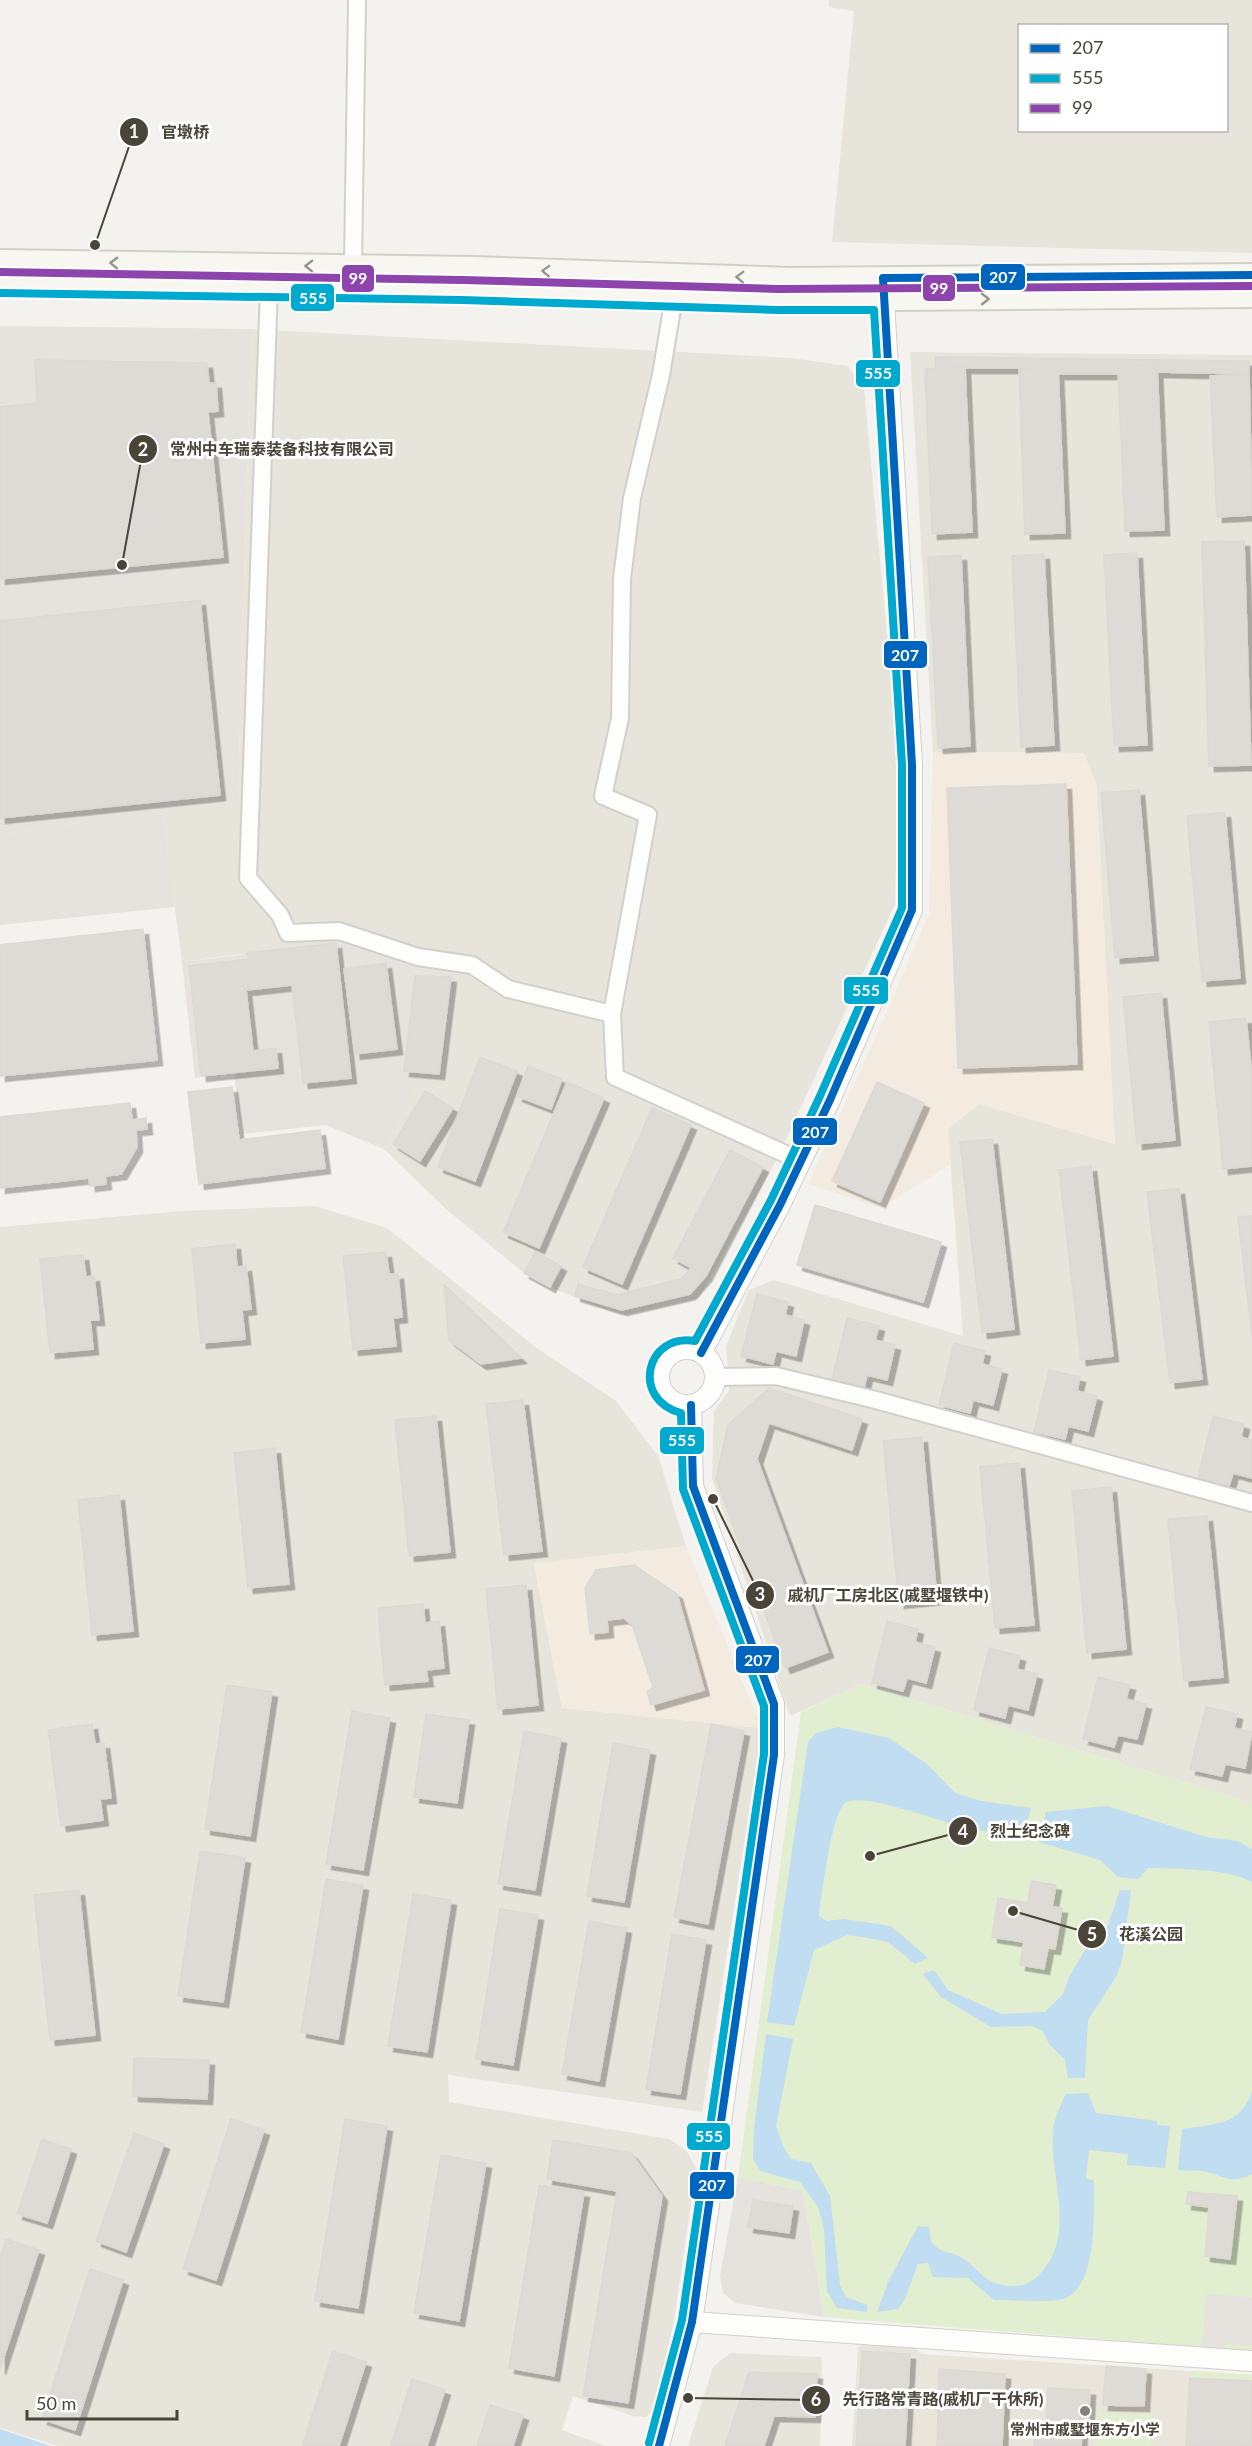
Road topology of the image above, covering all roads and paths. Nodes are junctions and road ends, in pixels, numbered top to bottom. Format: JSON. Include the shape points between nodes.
{"nodes":[{"id":1,"x":357,"y":0,"type":"edge"},
{"id":2,"x":0,"y":261,"type":"edge"},
{"id":3,"x":354,"y":267,"type":"junction"},
{"id":4,"x":1252,"y":275,"type":"edge"},
{"id":5,"x":0,"y":282,"type":"edge"},
{"id":6,"x":269,"y":287,"type":"junction"},
{"id":7,"x":884,"y":289,"type":"junction"},
{"id":8,"x":1252,"y":296,"type":"edge"},
{"id":9,"x":674,"y":297,"type":"junction"},
{"id":10,"x":612,"y":1014,"type":"junction"},
{"id":11,"x":801,"y":1161,"type":"junction"},
{"id":12,"x":701,"y":1353,"type":"junction"},
{"id":13,"x":715,"y":1377,"type":"junction"},
{"id":14,"x":691,"y":1405,"type":"junction"},
{"id":15,"x":1252,"y":1503,"type":"edge"},
{"id":16,"x":692,"y":2322,"type":"junction"},
{"id":17,"x":1252,"y":2361,"type":"edge"},
{"id":18,"x":659,"y":2446,"type":"edge"}],
"edges":[{"from":1,"to":3,"type":"street"},
{"from":3,"to":2,"type":"main road","one_way":true},
{"from":7,"to":3,"type":"main road","one_way":true,"via":[[789,279]]},
{"from":4,"to":7,"type":"main road"},
{"from":5,"to":6,"type":"main road"},
{"from":6,"to":9,"type":"main road"},
{"from":6,"to":10,"type":"street","via":[[248,878],[280,915],[288,933],[339,931],[418,957],[472,965],[508,989]]},
{"from":7,"to":8,"type":"main road","one_way":true},
{"from":7,"to":9,"type":"main road","via":[[778,300]]},
{"from":7,"to":11,"type":"street","via":[[912,765],[912,910]]},
{"from":9,"to":10,"type":"street","via":[[661,375],[632,498],[622,579],[620,718],[603,796],[648,815]]},
{"from":10,"to":11,"type":"street","via":[[615,1077]]},
{"from":11,"to":12,"type":"street"},
{"from":12,"to":13,"type":"street","via":[[708,1359]]},
{"from":12,"to":14,"type":"street","via":[[682,1350],[671,1354],[659,1375],[668,1398]]},
{"from":13,"to":14,"type":"street","via":[[708,1396]]},
{"from":13,"to":15,"type":"street","via":[[776,1376],[883,1401]]},
{"from":14,"to":16,"type":"street","via":[[693,1485],[774,1704],[774,1745]]},
{"from":16,"to":17,"type":"street"},
{"from":16,"to":18,"type":"street"}]}
